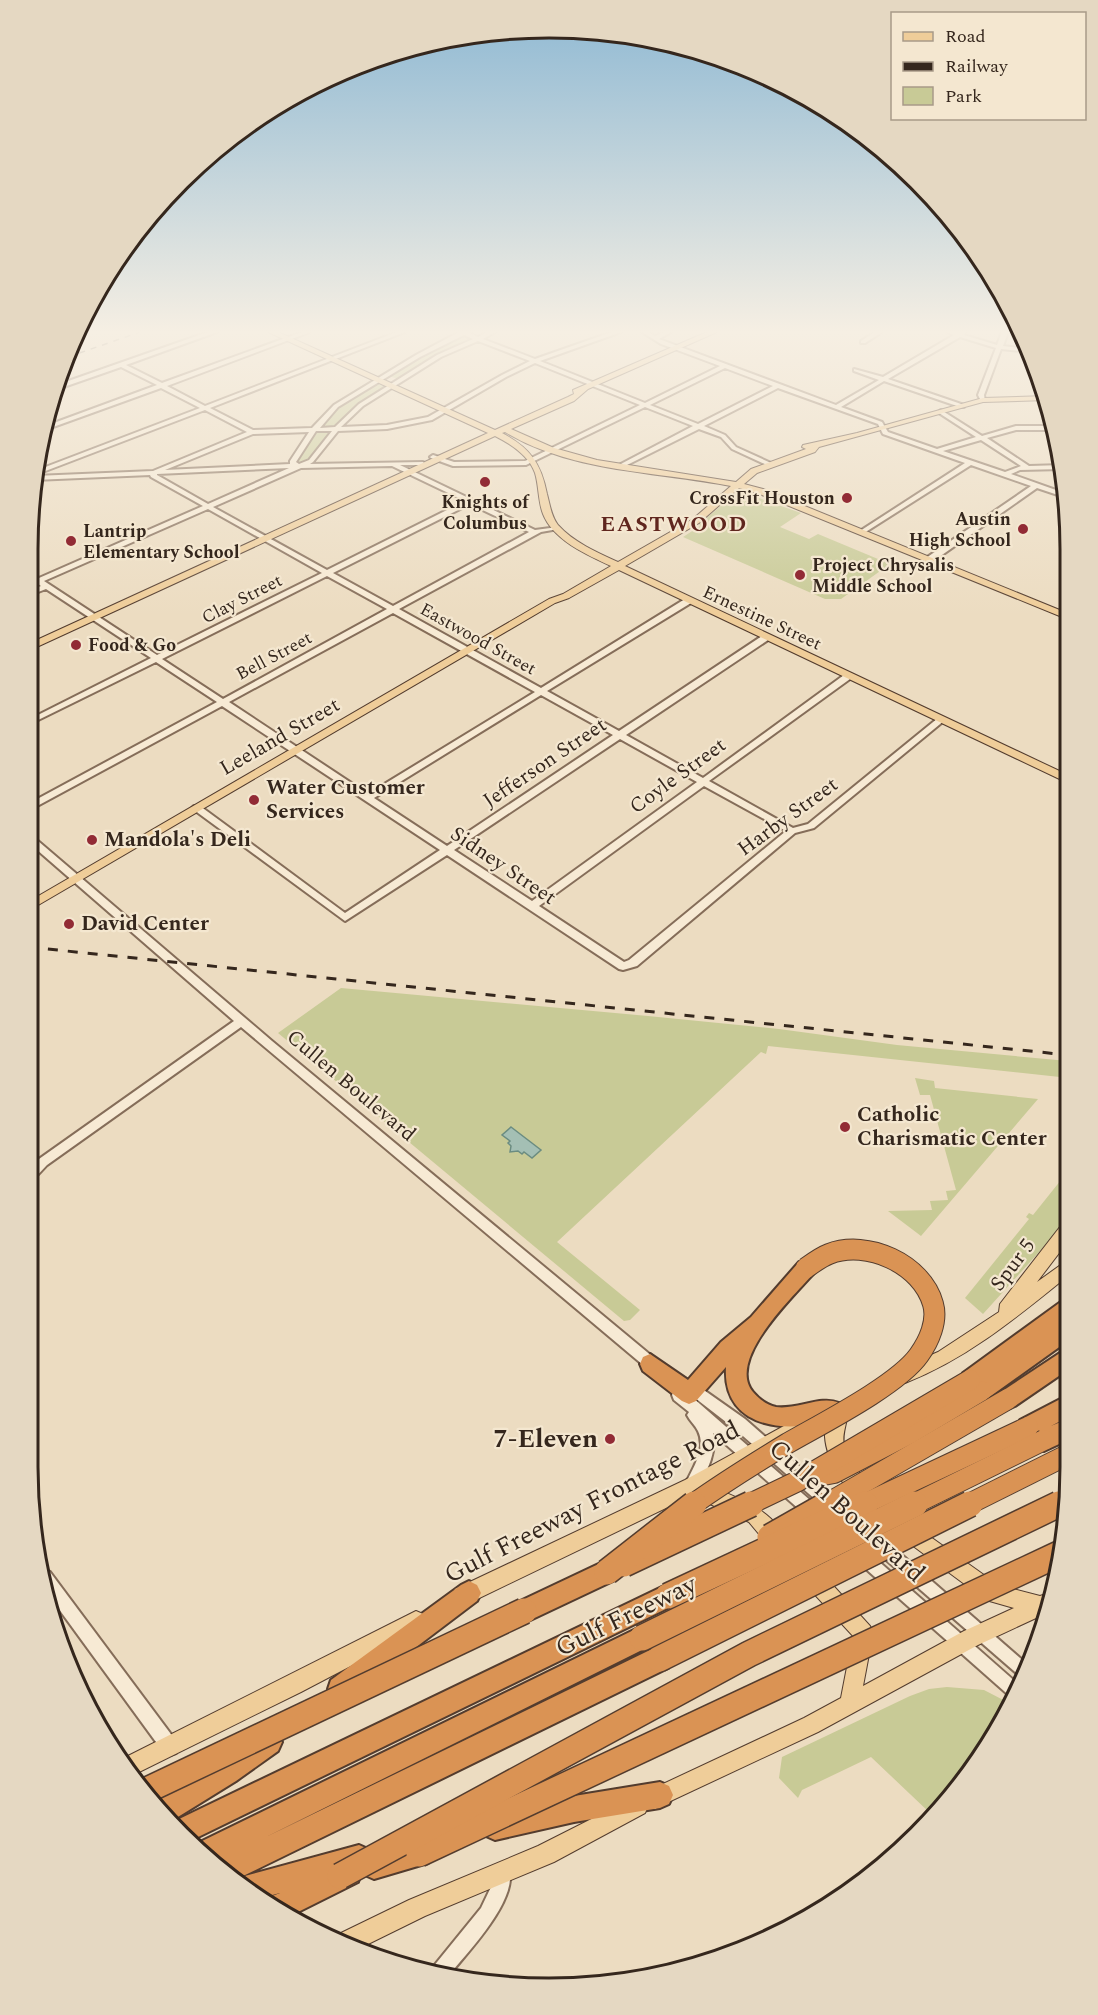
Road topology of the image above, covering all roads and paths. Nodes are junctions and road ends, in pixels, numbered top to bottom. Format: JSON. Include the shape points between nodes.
{"nodes":[{"id":1,"x":159,"y":426,"type":"edge"},
{"id":2,"x":241,"y":426,"type":"edge"},
{"id":3,"x":318,"y":426,"type":"edge"},
{"id":4,"x":339,"y":426,"type":"edge"},
{"id":5,"x":399,"y":426,"type":"edge"},
{"id":6,"x":487,"y":426,"type":"edge"},
{"id":7,"x":506,"y":426,"type":"edge"},
{"id":8,"x":602,"y":426,"type":"edge"},
{"id":9,"x":698,"y":426,"type":"joint"},
{"id":10,"x":890,"y":426,"type":"edge"},
{"id":11,"x":963,"y":426,"type":"edge"},
{"id":12,"x":883,"y":428,"type":"junction"},
{"id":13,"x":1046,"y":428,"type":"edge"},
{"id":14,"x":335,"y":430,"type":"junction"},
{"id":15,"x":496,"y":430,"type":"junction"},
{"id":16,"x":313,"y":431,"type":"junction"},
{"id":17,"x":252,"y":432,"type":"junction"},
{"id":18,"x":981,"y":437,"type":"junction"},
{"id":19,"x":552,"y":450,"type":"junction"},
{"id":20,"x":935,"y":451,"type":"junction"},
{"id":21,"x":436,"y":459,"type":"junction"},
{"id":22,"x":532,"y":461,"type":"junction"},
{"id":23,"x":421,"y":463,"type":"junction"},
{"id":24,"x":765,"y":463,"type":"junction"},
{"id":25,"x":969,"y":463,"type":"junction"},
{"id":26,"x":393,"y":464,"type":"junction"},
{"id":27,"x":298,"y":465,"type":"junction"},
{"id":28,"x":619,"y":467,"type":"junction"},
{"id":29,"x":1026,"y":467,"type":"junction"},
{"id":30,"x":1054,"y":467,"type":"edge"},
{"id":31,"x":43,"y":470,"type":"joint"},
{"id":32,"x":410,"y":471,"type":"junction"},
{"id":33,"x":155,"y":472,"type":"junction"},
{"id":34,"x":1005,"y":475,"type":"junction"},
{"id":35,"x":51,"y":476,"type":"junction"},
{"id":36,"x":43,"y":477,"type":"edge"},
{"id":37,"x":733,"y":483,"type":"junction"},
{"id":38,"x":1036,"y":485,"type":"junction"},
{"id":39,"x":1057,"y":492,"type":"edge"},
{"id":40,"x":470,"y":501,"type":"junction"},
{"id":41,"x":207,"y":507,"type":"junction"},
{"id":42,"x":556,"y":528,"type":"junction"},
{"id":43,"x":862,"y":532,"type":"junction"},
{"id":44,"x":536,"y":533,"type":"junction"},
{"id":45,"x":264,"y":538,"type":"junction"},
{"id":46,"x":929,"y":560,"type":"junction"},
{"id":47,"x":613,"y":565,"type":"junction"},
{"id":48,"x":328,"y":572,"type":"junction"},
{"id":49,"x":38,"y":580,"type":"edge"},
{"id":50,"x":42,"y":583,"type":"junction"},
{"id":51,"x":38,"y":586,"type":"edge"},
{"id":52,"x":688,"y":601,"type":"junction"},
{"id":53,"x":394,"y":610,"type":"junction"},
{"id":54,"x":1060,"y":613,"type":"edge"},
{"id":55,"x":94,"y":617,"type":"junction"},
{"id":56,"x":765,"y":638,"type":"junction"},
{"id":57,"x":38,"y":643,"type":"edge"},
{"id":58,"x":467,"y":650,"type":"junction"},
{"id":59,"x":156,"y":659,"type":"junction"},
{"id":60,"x":847,"y":676,"type":"junction"},
{"id":61,"x":542,"y":691,"type":"junction"},
{"id":62,"x":222,"y":703,"type":"junction"},
{"id":63,"x":38,"y":718,"type":"edge"},
{"id":64,"x":941,"y":720,"type":"junction"},
{"id":65,"x":620,"y":734,"type":"junction"},
{"id":66,"x":295,"y":750,"type":"junction"},
{"id":67,"x":1060,"y":776,"type":"edge"},
{"id":68,"x":704,"y":781,"type":"junction"},
{"id":69,"x":368,"y":798,"type":"junction"},
{"id":70,"x":38,"y":803,"type":"edge"},
{"id":71,"x":197,"y":808,"type":"junction"},
{"id":72,"x":792,"y":831,"type":"junction"},
{"id":73,"x":38,"y":845,"type":"edge"},
{"id":74,"x":447,"y":850,"type":"junction"},
{"id":75,"x":78,"y":879,"type":"junction"},
{"id":76,"x":38,"y":901,"type":"edge"},
{"id":77,"x":531,"y":907,"type":"junction"},
{"id":78,"x":628,"y":966,"type":"joint"},
{"id":79,"x":241,"y":1021,"type":"junction"},
{"id":80,"x":38,"y":1167,"type":"edge"},
{"id":81,"x":1060,"y":1240,"type":"edge"},
{"id":82,"x":1060,"y":1273,"type":"edge"},
{"id":83,"x":1060,"y":1314,"type":"edge"},
{"id":84,"x":758,"y":1324,"type":"junction"},
{"id":85,"x":992,"y":1328,"type":"junction"},
{"id":86,"x":1060,"y":1334,"type":"edge"},
{"id":87,"x":1060,"y":1364,"type":"edge"},
{"id":88,"x":652,"y":1369,"type":"junction"},
{"id":89,"x":975,"y":1385,"type":"junction"},
{"id":90,"x":693,"y":1389,"type":"junction"},
{"id":91,"x":839,"y":1406,"type":"junction"},
{"id":92,"x":1060,"y":1413,"type":"edge"},
{"id":93,"x":1060,"y":1429,"type":"edge"},
{"id":94,"x":1036,"y":1433,"type":"junction"},
{"id":95,"x":755,"y":1450,"type":"junction"},
{"id":96,"x":1060,"y":1459,"type":"edge"},
{"id":97,"x":691,"y":1486,"type":"junction"},
{"id":98,"x":1059,"y":1504,"type":"edge"},
{"id":99,"x":1052,"y":1557,"type":"edge"},
{"id":100,"x":607,"y":1572,"type":"junction"},
{"id":101,"x":52,"y":1586,"type":"edge"},
{"id":102,"x":469,"y":1593,"type":"junction"},
{"id":103,"x":668,"y":1596,"type":"junction"},
{"id":104,"x":1042,"y":1602,"type":"edge"},
{"id":105,"x":1041,"y":1606,"type":"edge"},
{"id":106,"x":981,"y":1633,"type":"junction"},
{"id":107,"x":961,"y":1644,"type":"junction"},
{"id":108,"x":1020,"y":1667,"type":"edge"},
{"id":109,"x":1010,"y":1687,"type":"edge"},
{"id":110,"x":850,"y":1703,"type":"junction"},
{"id":111,"x":170,"y":1747,"type":"junction"},
{"id":112,"x":134,"y":1764,"type":"edge"},
{"id":113,"x":152,"y":1788,"type":"edge"},
{"id":114,"x":660,"y":1795,"type":"junction"},
{"id":115,"x":169,"y":1808,"type":"edge"},
{"id":116,"x":187,"y":1828,"type":"edge"},
{"id":117,"x":211,"y":1850,"type":"edge"},
{"id":118,"x":232,"y":1867,"type":"edge"},
{"id":119,"x":502,"y":1873,"type":"junction"},
{"id":120,"x":340,"y":1876,"type":"junction"},
{"id":121,"x":257,"y":1885,"type":"edge"},
{"id":122,"x":285,"y":1904,"type":"edge"},
{"id":123,"x":353,"y":1939,"type":"edge"},
{"id":124,"x":444,"y":1967,"type":"edge"}],
"edges":[{"from":1,"to":31,"type":"street"},
{"from":2,"to":17,"type":"street"},
{"from":3,"to":16,"type":"street"},
{"from":4,"to":14,"type":"street"},
{"from":5,"to":14,"type":"street"},
{"from":6,"to":15,"type":"main road"},
{"from":7,"to":15,"type":"main road"},
{"from":8,"to":19,"type":"street"},
{"from":9,"to":24,"type":"street","via":[[723,436],[734,448]]},
{"from":9,"to":28,"type":"street"},
{"from":10,"to":12,"type":"main road","name":"Leeland Street"},
{"from":11,"to":18,"type":"street"},
{"from":12,"to":20,"type":"street","via":[[885,433]]},
{"from":12,"to":24,"type":"main road","name":"Leeland Street"},
{"from":13,"to":18,"type":"street","via":[[1016,428]]},
{"from":14,"to":16,"type":"street"},
{"from":14,"to":27,"type":"street","via":[[311,461]]},
{"from":15,"to":19,"type":"main road"},
{"from":15,"to":21,"type":"main road"},
{"from":15,"to":22,"type":"main road","name":"Ernestine Street"},
{"from":16,"to":17,"type":"street"},
{"from":16,"to":27,"type":"street","via":[[293,461]]},
{"from":17,"to":33,"type":"street"},
{"from":18,"to":20,"type":"street"},
{"from":18,"to":29,"type":"street"},
{"from":19,"to":22,"type":"street"},
{"from":19,"to":28,"type":"main road"},
{"from":20,"to":25,"type":"street"},
{"from":21,"to":22,"type":"street","via":[[453,464],[506,465]]},
{"from":21,"to":23,"type":"main road"},
{"from":21,"to":32,"type":"main road"},
{"from":22,"to":42,"type":"main road","name":"Ernestine Street","via":[[539,472],[547,514]]},
{"from":23,"to":26,"type":"street"},
{"from":23,"to":32,"type":"main road"},
{"from":24,"to":37,"type":"main road","name":"Leeland Street"},
{"from":25,"to":34,"type":"street"},
{"from":25,"to":43,"type":"street"},
{"from":26,"to":27,"type":"street"},
{"from":26,"to":32,"type":"street"},
{"from":27,"to":33,"type":"street"},
{"from":27,"to":41,"type":"street"},
{"from":28,"to":37,"type":"main road"},
{"from":29,"to":30,"type":"street"},
{"from":29,"to":34,"type":"street"},
{"from":31,"to":35,"type":"street"},
{"from":32,"to":40,"type":"street"},
{"from":32,"to":45,"type":"main road"},
{"from":33,"to":35,"type":"street"},
{"from":33,"to":41,"type":"street","name":"Eastwood Street","via":[[155,478]]},
{"from":34,"to":38,"type":"street"},
{"from":35,"to":36,"type":"street"},
{"from":37,"to":43,"type":"main road","via":[[781,498]]},
{"from":37,"to":47,"type":"main road","name":"Leeland Street","via":[[681,525]]},
{"from":38,"to":39,"type":"street"},
{"from":38,"to":46,"type":"street"},
{"from":40,"to":44,"type":"street"},
{"from":40,"to":48,"type":"street","name":"Clay Street"},
{"from":41,"to":45,"type":"street","name":"Eastwood Street"},
{"from":41,"to":50,"type":"street"},
{"from":42,"to":44,"type":"street","name":"Bell Street"},
{"from":42,"to":47,"type":"main road","name":"Ernestine Street"},
{"from":43,"to":46,"type":"main road"},
{"from":44,"to":53,"type":"street","name":"Bell Street"},
{"from":45,"to":48,"type":"street","name":"Eastwood Street"},
{"from":45,"to":55,"type":"main road"},
{"from":46,"to":54,"type":"main road"},
{"from":47,"to":52,"type":"main road","name":"Ernestine Street"},
{"from":47,"to":58,"type":"main road","name":"Leeland Street","via":[[566,596]]},
{"from":48,"to":53,"type":"street","name":"Eastwood Street"},
{"from":48,"to":59,"type":"street","name":"Clay Street"},
{"from":49,"to":50,"type":"street","name":"Sidney Street"},
{"from":50,"to":51,"type":"street"},
{"from":50,"to":55,"type":"street","name":"Sidney Street"},
{"from":52,"to":56,"type":"main road","name":"Ernestine Street"},
{"from":52,"to":61,"type":"street"},
{"from":53,"to":58,"type":"street","name":"Eastwood Street"},
{"from":53,"to":62,"type":"street","name":"Bell Street"},
{"from":55,"to":57,"type":"main road"},
{"from":55,"to":59,"type":"street","name":"Sidney Street"},
{"from":56,"to":60,"type":"main road","name":"Ernestine Street"},
{"from":56,"to":65,"type":"street","name":"Jefferson Street"},
{"from":58,"to":61,"type":"street","name":"Eastwood Street"},
{"from":58,"to":66,"type":"main road","name":"Leeland Street"},
{"from":59,"to":62,"type":"street","name":"Sidney Street"},
{"from":59,"to":63,"type":"street","name":"Clay Street"},
{"from":60,"to":64,"type":"main road","name":"Ernestine Street"},
{"from":60,"to":68,"type":"street","name":"Coyle Street"},
{"from":61,"to":65,"type":"street","name":"Eastwood Street"},
{"from":61,"to":69,"type":"street"},
{"from":62,"to":66,"type":"street","name":"Sidney Street"},
{"from":62,"to":70,"type":"street","name":"Bell Street"},
{"from":64,"to":67,"type":"main road","name":"Ernestine Street"},
{"from":64,"to":72,"type":"street","name":"Harby Street","via":[[811,825]]},
{"from":65,"to":68,"type":"street","name":"Eastwood Street"},
{"from":65,"to":74,"type":"street","name":"Jefferson Street"},
{"from":66,"to":69,"type":"street","name":"Sidney Street"},
{"from":66,"to":71,"type":"main road","name":"Leeland Street"},
{"from":68,"to":72,"type":"street","name":"Eastwood Street"},
{"from":68,"to":77,"type":"street","name":"Coyle Street"},
{"from":69,"to":74,"type":"street","name":"Sidney Street"},
{"from":71,"to":74,"type":"street","name":"Jefferson Street","via":[[345,918]]},
{"from":71,"to":75,"type":"main road","name":"Leeland Street"},
{"from":72,"to":78,"type":"street","name":"Harby Street"},
{"from":73,"to":75,"type":"street","name":"Cullen Boulevard"},
{"from":74,"to":77,"type":"street","name":"Sidney Street"},
{"from":75,"to":76,"type":"main road","name":"Leeland Street"},
{"from":75,"to":79,"type":"street","name":"Cullen Boulevard"},
{"from":77,"to":78,"type":"street","name":"Sidney Street","via":[[616,963]]},
{"from":79,"to":80,"type":"street"},
{"from":79,"to":88,"type":"street","name":"Cullen Boulevard"},
{"from":81,"to":85,"type":"main road","name":"Spur 5"},
{"from":82,"to":85,"type":"main road","name":"Gulf Freeway Frontage Road"},
{"from":83,"to":89,"type":"highway"},
{"from":84,"to":90,"type":"highway","via":[[728,1349]]},
{"from":84,"to":91,"type":"highway","via":[[736,1365],[737,1384],[747,1401],[774,1417]]},
{"from":84,"to":100,"type":"highway","bridge":true,"via":[[806,1268],[832,1253],[848,1251],[886,1254],[907,1265],[921,1281],[932,1303],[935,1321],[921,1354],[906,1369],[662,1528]]},
{"from":85,"to":91,"type":"main road","name":"Gulf Freeway Frontage Road","via":[[944,1358]]},
{"from":86,"to":89,"type":"highway"},
{"from":87,"to":103,"type":"highway","bridge":true,"via":[[1008,1398]]},
{"from":88,"to":90,"type":"highway","via":[[689,1394]]},
{"from":88,"to":95,"type":"street","name":"Cullen Boulevard"},
{"from":88,"to":97,"type":"street","via":[[703,1424],[707,1435],[708,1448]]},
{"from":89,"to":100,"type":"highway","bridge":true,"via":[[909,1434],[834,1473],[798,1481]]},
{"from":90,"to":95,"type":"street","name":"Cullen Boulevard","via":[[740,1424]]},
{"from":91,"to":95,"type":"main road","name":"Gulf Freeway Frontage Road"},
{"from":91,"to":104,"type":"main road","via":[[833,1442],[842,1467],[871,1503],[993,1593]]},
{"from":92,"to":94,"type":"highway","name":"Gulf Freeway"},
{"from":93,"to":94,"type":"highway","name":"Gulf Freeway"},
{"from":94,"to":103,"type":"highway","name":"Gulf Freeway","bridge":true},
{"from":94,"to":117,"type":"highway","name":"Gulf Freeway","bridge":true,"via":[[642,1638]]},
{"from":95,"to":97,"type":"main road","name":"Gulf Freeway Frontage Road"},
{"from":95,"to":106,"type":"street","name":"Cullen Boulevard"},
{"from":95,"to":107,"type":"street","name":"Cullen Boulevard"},
{"from":96,"to":118,"type":"highway","bridge":true},
{"from":97,"to":102,"type":"main road","name":"Gulf Freeway Frontage Road"},
{"from":97,"to":110,"type":"main road","via":[[755,1515],[863,1633]]},
{"from":98,"to":120,"type":"highway","bridge":true,"via":[[749,1654]]},
{"from":99,"to":120,"type":"highway","bridge":true,"via":[[419,1854]]},
{"from":100,"to":113,"type":"highway","bridge":true},
{"from":101,"to":111,"type":"street"},
{"from":102,"to":111,"type":"main road","name":"Gulf Freeway Frontage Road"},
{"from":102,"to":115,"type":"highway","via":[[227,1772]]},
{"from":103,"to":116,"type":"highway","name":"Gulf Freeway"},
{"from":105,"to":106,"type":"main road"},
{"from":106,"to":107,"type":"main road"},
{"from":106,"to":108,"type":"street","name":"Cullen Boulevard"},
{"from":107,"to":109,"type":"street","name":"Cullen Boulevard"},
{"from":107,"to":110,"type":"main road"},
{"from":110,"to":114,"type":"main road"},
{"from":111,"to":112,"type":"main road","name":"Gulf Freeway Frontage Road"},
{"from":114,"to":119,"type":"main road"},
{"from":114,"to":121,"type":"highway","via":[[551,1814],[347,1860]]},
{"from":119,"to":123,"type":"main road"},
{"from":119,"to":124,"type":"street","via":[[494,1904]]},
{"from":120,"to":122,"type":"highway"}]}
